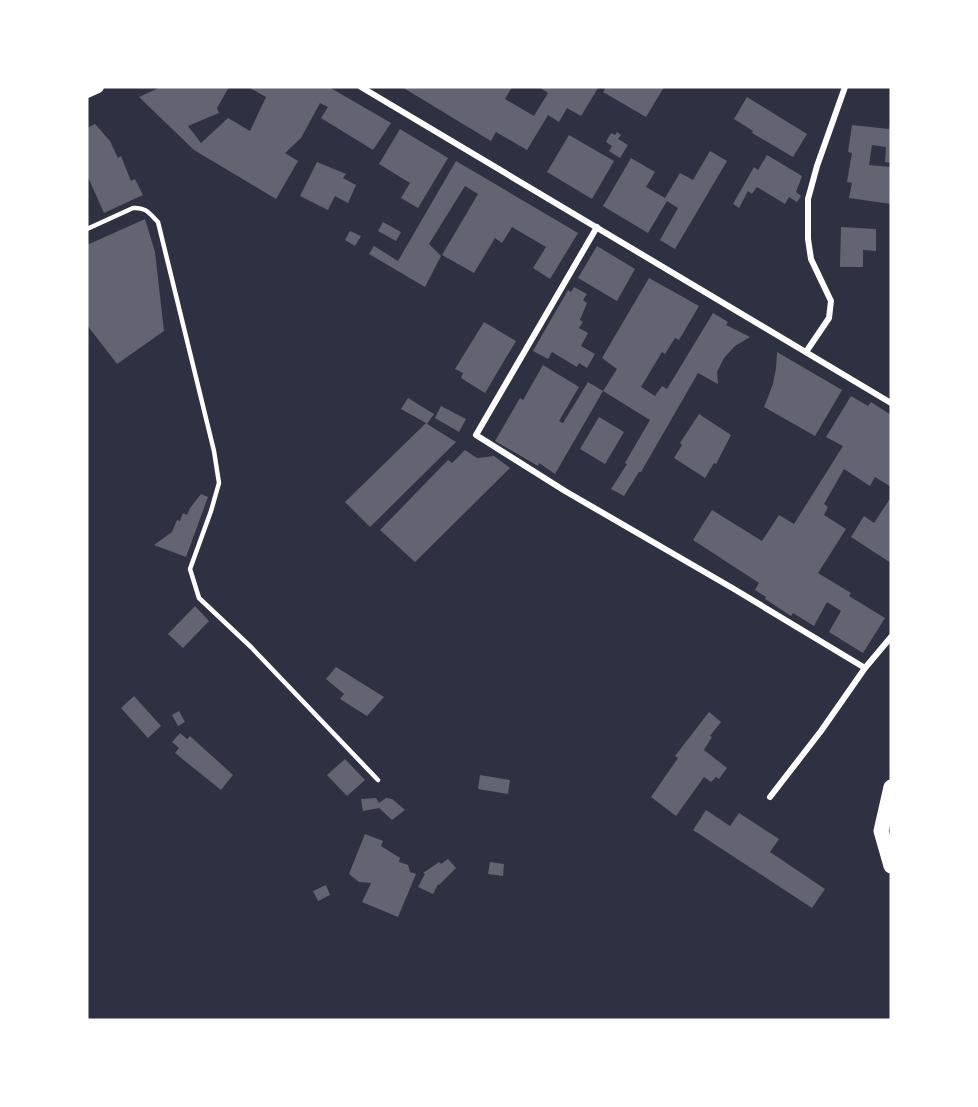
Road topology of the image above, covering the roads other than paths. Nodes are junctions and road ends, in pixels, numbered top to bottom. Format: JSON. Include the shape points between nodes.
{"nodes":[{"id":1,"x":98,"y":87,"type":"edge"},
{"id":2,"x":361,"y":87,"type":"edge"},
{"id":3,"x":845,"y":87,"type":"edge"},
{"id":4,"x":87,"y":92,"type":"edge"},
{"id":5,"x":597,"y":227,"type":"junction"},
{"id":6,"x":87,"y":229,"type":"edge"},
{"id":7,"x":806,"y":352,"type":"junction"},
{"id":8,"x":891,"y":403,"type":"edge"},
{"id":9,"x":891,"y":637,"type":"edge"},
{"id":10,"x":865,"y":668,"type":"junction"},
{"id":11,"x":378,"y":780,"type":"dead end"},
{"id":12,"x":891,"y":787,"type":"edge"},
{"id":13,"x":770,"y":797,"type":"dead end"},
{"id":14,"x":891,"y":866,"type":"edge"}],
"edges":[{"from":1,"to":4,"type":"main road"},
{"from":2,"to":5,"type":"street"},
{"from":3,"to":7,"type":"street","via":[[807,199],[811,259],[831,301],[829,318]]},
{"from":5,"to":7,"type":"street"},
{"from":5,"to":10,"type":"street","via":[[476,435]]},
{"from":6,"to":11,"type":"lane","via":[[133,208],[147,211],[158,222],[219,483],[190,569],[199,598]]},
{"from":7,"to":8,"type":"street"},
{"from":9,"to":10,"type":"street"},
{"from":10,"to":13,"type":"street"},
{"from":12,"to":14,"type":"main road","via":[[881,831]]}]}
